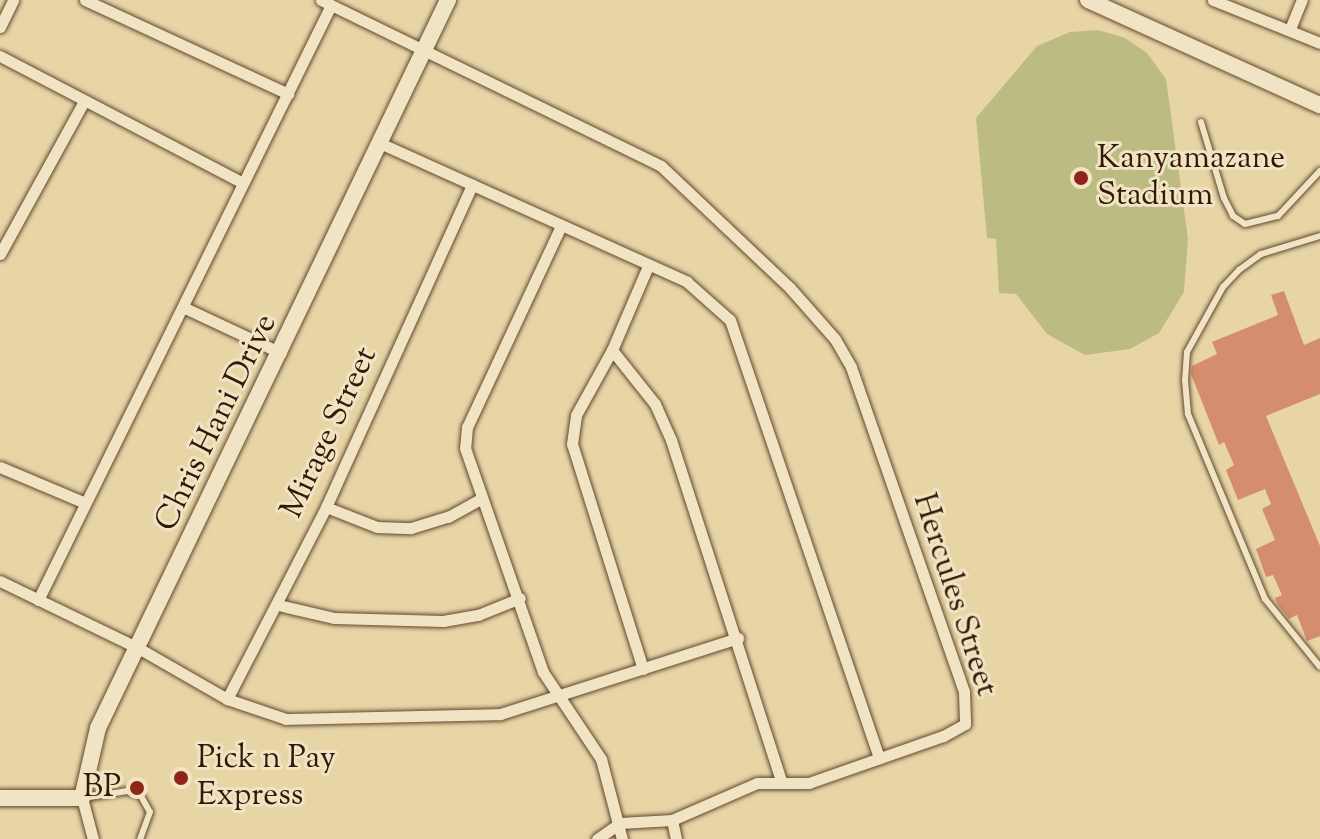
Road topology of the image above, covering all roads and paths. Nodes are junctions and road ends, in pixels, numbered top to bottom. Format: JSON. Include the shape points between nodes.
{"nodes":[{"id":1,"x":13,"y":0,"type":"edge"},
{"id":2,"x":85,"y":0,"type":"edge"},
{"id":3,"x":448,"y":0,"type":"edge"},
{"id":4,"x":1088,"y":0,"type":"edge"},
{"id":5,"x":1213,"y":0,"type":"edge"},
{"id":6,"x":1302,"y":0,"type":"edge"},
{"id":7,"x":326,"y":2,"type":"edge"},
{"id":8,"x":0,"y":27,"type":"edge"},
{"id":9,"x":1290,"y":29,"type":"junction"},
{"id":10,"x":1320,"y":43,"type":"edge"},
{"id":11,"x":425,"y":52,"type":"junction"},
{"id":12,"x":0,"y":56,"type":"edge"},
{"id":13,"x":288,"y":94,"type":"junction"},
{"id":14,"x":84,"y":101,"type":"junction"},
{"id":15,"x":1320,"y":105,"type":"edge"},
{"id":16,"x":1201,"y":122,"type":"dead end"},
{"id":17,"x":382,"y":144,"type":"junction"},
{"id":18,"x":1320,"y":171,"type":"edge"},
{"id":19,"x":243,"y":183,"type":"junction"},
{"id":20,"x":472,"y":185,"type":"junction"},
{"id":21,"x":560,"y":228,"type":"junction"},
{"id":22,"x":1320,"y":236,"type":"edge"},
{"id":23,"x":0,"y":254,"type":"edge"},
{"id":24,"x":648,"y":266,"type":"junction"},
{"id":25,"x":183,"y":307,"type":"junction"},
{"id":26,"x":612,"y":350,"type":"junction"},
{"id":27,"x":281,"y":353,"type":"junction"},
{"id":28,"x":0,"y":467,"type":"edge"},
{"id":29,"x":482,"y":498,"type":"junction"},
{"id":30,"x":83,"y":502,"type":"junction"},
{"id":31,"x":326,"y":507,"type":"junction"},
{"id":32,"x":0,"y":581,"type":"edge"},
{"id":33,"x":520,"y":598,"type":"junction"},
{"id":34,"x":38,"y":600,"type":"junction"},
{"id":35,"x":278,"y":605,"type":"junction"},
{"id":36,"x":738,"y":638,"type":"junction"},
{"id":37,"x":140,"y":649,"type":"junction"},
{"id":38,"x":1320,"y":667,"type":"edge"},
{"id":39,"x":643,"y":669,"type":"junction"},
{"id":40,"x":557,"y":698,"type":"junction"},
{"id":41,"x":227,"y":699,"type":"junction"},
{"id":42,"x":879,"y":758,"type":"junction"},
{"id":43,"x":781,"y":781,"type":"junction"},
{"id":44,"x":0,"y":798,"type":"edge"},
{"id":45,"x":82,"y":798,"type":"junction"},
{"id":46,"x":672,"y":820,"type":"junction"},
{"id":47,"x":620,"y":823,"type":"junction"},
{"id":48,"x":89,"y":837,"type":"edge"},
{"id":49,"x":140,"y":839,"type":"edge"},
{"id":50,"x":597,"y":839,"type":"edge"},
{"id":51,"x":622,"y":839,"type":"edge"},
{"id":52,"x":676,"y":839,"type":"edge"}],
"edges":[{"from":1,"to":8,"type":"street"},
{"from":2,"to":13,"type":"street"},
{"from":3,"to":11,"type":"street","name":"Chris Hani Drive"},
{"from":4,"to":15,"type":"street"},
{"from":5,"to":9,"type":"street"},
{"from":6,"to":9,"type":"street"},
{"from":7,"to":11,"type":"street"},
{"from":7,"to":13,"type":"street"},
{"from":9,"to":10,"type":"street"},
{"from":11,"to":17,"type":"street","name":"Chris Hani Drive"},
{"from":11,"to":42,"type":"street","name":"Hercules Street","via":[[661,166],[738,235],[835,339],[851,367],[968,709],[965,724],[955,730]]},
{"from":12,"to":14,"type":"street"},
{"from":13,"to":19,"type":"street"},
{"from":14,"to":19,"type":"street"},
{"from":14,"to":23,"type":"street"},
{"from":16,"to":18,"type":"lane","via":[[1224,198],[1233,216],[1245,224],[1278,216]]},
{"from":17,"to":20,"type":"street"},
{"from":17,"to":27,"type":"street","name":"Chris Hani Drive"},
{"from":19,"to":25,"type":"street"},
{"from":20,"to":21,"type":"street"},
{"from":20,"to":31,"type":"street","name":"Mirage Street"},
{"from":21,"to":24,"type":"street"},
{"from":21,"to":29,"type":"street","via":[[467,427],[465,448]]},
{"from":22,"to":38,"type":"lane","via":[[1261,254],[1223,287],[1187,352],[1185,380],[1188,414],[1265,599]]},
{"from":24,"to":26,"type":"street"},
{"from":24,"to":42,"type":"street","via":[[687,282],[730,320]]},
{"from":25,"to":27,"type":"street"},
{"from":25,"to":30,"type":"street"},
{"from":26,"to":36,"type":"street","via":[[655,404],[671,440]]},
{"from":26,"to":39,"type":"street","via":[[576,415],[572,444]]},
{"from":27,"to":37,"type":"street","name":"Chris Hani Drive"},
{"from":28,"to":30,"type":"street"},
{"from":29,"to":31,"type":"street","via":[[448,517],[411,528],[377,527]]},
{"from":29,"to":33,"type":"street"},
{"from":30,"to":34,"type":"street"},
{"from":31,"to":35,"type":"street","name":"Mirage Street"},
{"from":32,"to":34,"type":"street"},
{"from":33,"to":35,"type":"street","via":[[478,615],[443,621],[334,618]]},
{"from":33,"to":40,"type":"street","via":[[543,672]]},
{"from":34,"to":37,"type":"street"},
{"from":35,"to":41,"type":"street","name":"Mirage Street"},
{"from":36,"to":39,"type":"street"},
{"from":36,"to":43,"type":"street"},
{"from":37,"to":41,"type":"street"},
{"from":37,"to":45,"type":"street","name":"Chris Hani Drive","via":[[98,728]]},
{"from":39,"to":40,"type":"street"},
{"from":40,"to":41,"type":"street","via":[[500,714],[305,720],[267,717]]},
{"from":40,"to":47,"type":"street","via":[[601,759]]},
{"from":42,"to":43,"type":"street","name":"Hercules Street","via":[[809,783]]},
{"from":43,"to":46,"type":"street","name":"Hercules Street","via":[[757,783]]},
{"from":44,"to":45,"type":"street"},
{"from":45,"to":48,"type":"street"},
{"from":45,"to":49,"type":"lane","via":[[127,791],[141,796],[150,812]]},
{"from":46,"to":47,"type":"street"},
{"from":46,"to":52,"type":"street"},
{"from":47,"to":50,"type":"street"},
{"from":47,"to":51,"type":"street"}]}
